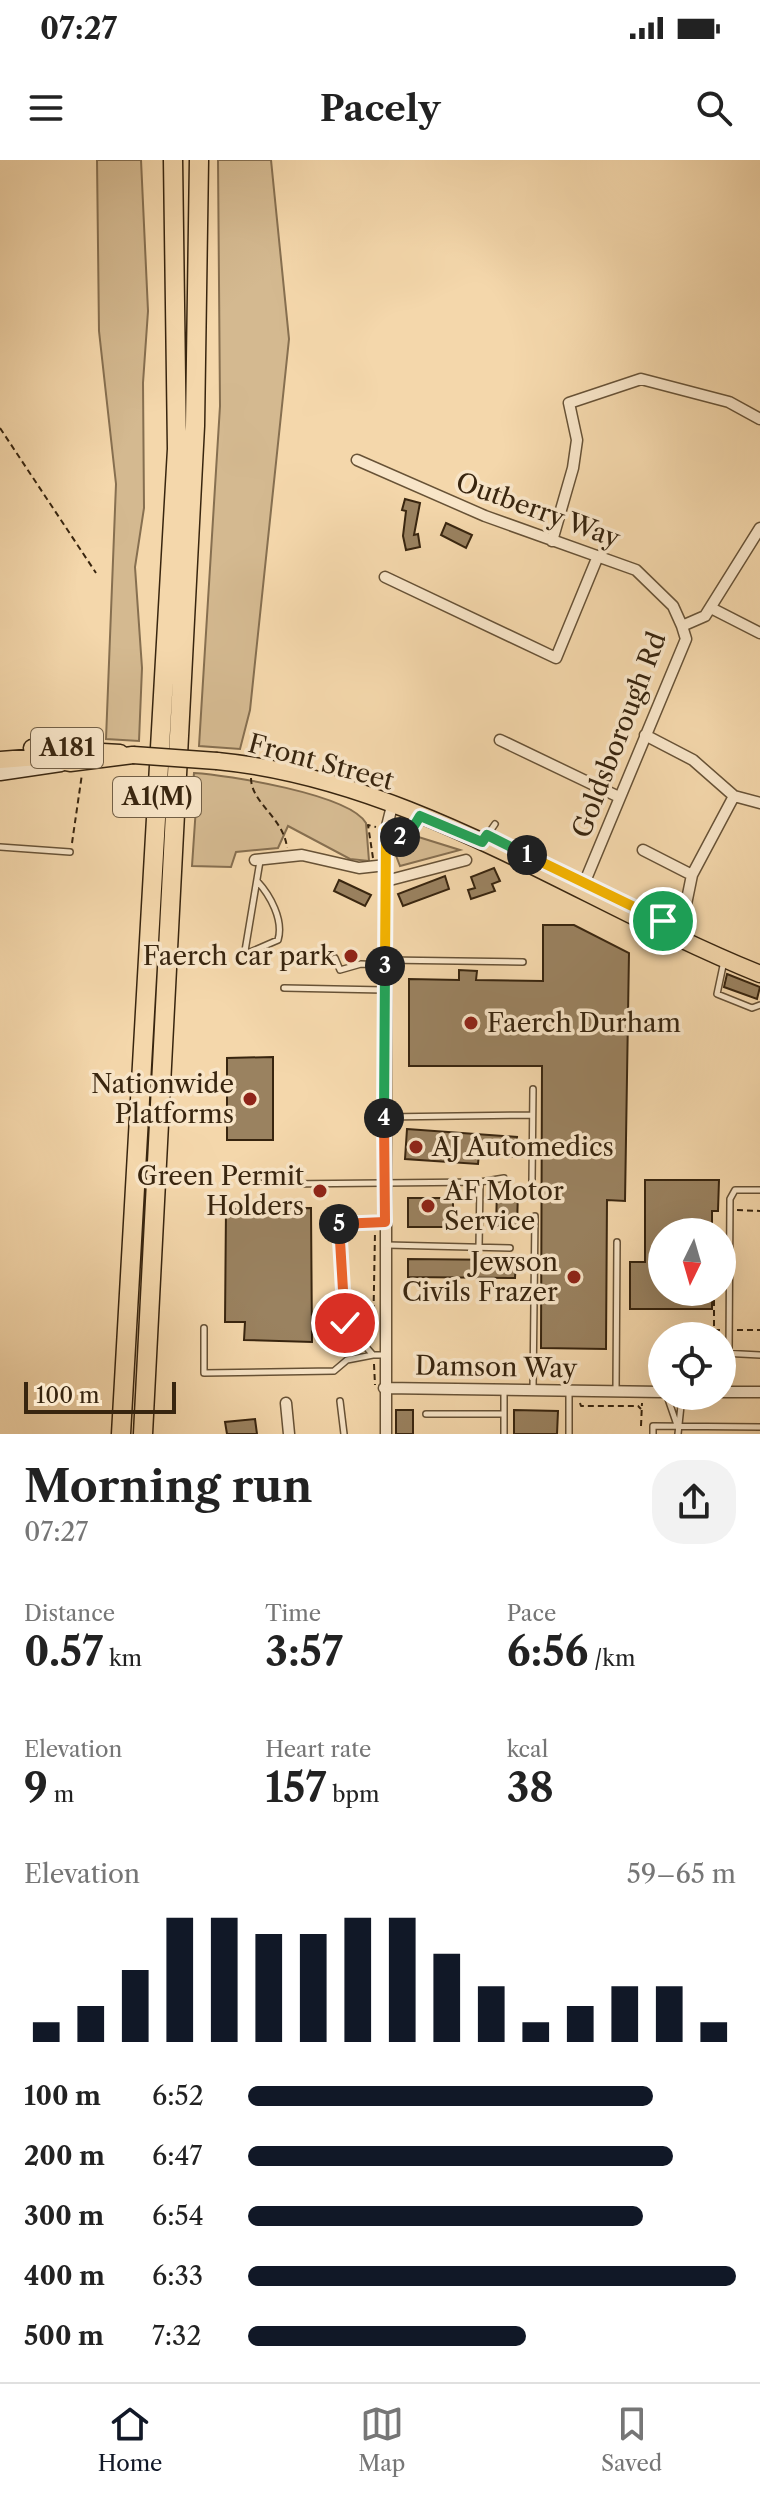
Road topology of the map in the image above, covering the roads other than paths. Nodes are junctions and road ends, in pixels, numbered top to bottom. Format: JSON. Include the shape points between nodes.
{"nodes":[{"id":1,"x":173,"y":160,"type":"edge"},
{"id":2,"x":199,"y":160,"type":"edge"},
{"id":3,"x":760,"y":419,"type":"edge"},
{"id":4,"x":357,"y":460,"type":"dead end"},
{"id":5,"x":760,"y":528,"type":"edge"},
{"id":6,"x":552,"y":541,"type":"junction"},
{"id":7,"x":598,"y":556,"type":"junction"},
{"id":8,"x":385,"y":577,"type":"dead end"},
{"id":9,"x":711,"y":608,"type":"junction"},
{"id":10,"x":682,"y":626,"type":"junction"},
{"id":11,"x":760,"y":633,"type":"edge"},
{"id":12,"x":645,"y":735,"type":"junction"},
{"id":13,"x":500,"y":740,"type":"dead end"},
{"id":14,"x":0,"y":750,"type":"edge"},
{"id":15,"x":133,"y":755,"type":"junction"},
{"id":16,"x":0,"y":760,"type":"edge"},
{"id":17,"x":77,"y":762,"type":"junction"},
{"id":18,"x":0,"y":773,"type":"edge"},
{"id":19,"x":734,"y":796,"type":"junction"},
{"id":20,"x":619,"y":797,"type":"junction"},
{"id":21,"x":760,"y":803,"type":"edge"},
{"id":22,"x":392,"y":806,"type":"junction"},
{"id":23,"x":495,"y":824,"type":"dead end"},
{"id":24,"x":482,"y":842,"type":"junction"},
{"id":25,"x":0,"y":847,"type":"edge"},
{"id":26,"x":643,"y":850,"type":"dead end"},
{"id":27,"x":70,"y":852,"type":"road end"},
{"id":28,"x":258,"y":860,"type":"joint"},
{"id":29,"x":466,"y":860,"type":"dead end"},
{"id":30,"x":380,"y":867,"type":"junction"},
{"id":31,"x":692,"y":875,"type":"junction"},
{"id":32,"x":257,"y":881,"type":"junction"},
{"id":33,"x":386,"y":881,"type":"junction"},
{"id":34,"x":581,"y":891,"type":"junction"},
{"id":35,"x":684,"y":914,"type":"dead end"},
{"id":36,"x":335,"y":958,"type":"dead end"},
{"id":37,"x":725,"y":960,"type":"junction"},
{"id":38,"x":385,"y":962,"type":"junction"},
{"id":39,"x":523,"y":962,"type":"dead end"},
{"id":40,"x":760,"y":974,"type":"edge"},
{"id":41,"x":284,"y":988,"type":"dead end"},
{"id":42,"x":384,"y":990,"type":"junction"},
{"id":43,"x":760,"y":1005,"type":"edge"},
{"id":44,"x":533,"y":1089,"type":"dead end"},
{"id":45,"x":532,"y":1115,"type":"junction"},
{"id":46,"x":384,"y":1117,"type":"junction"},
{"id":47,"x":262,"y":1177,"type":"dead end"},
{"id":48,"x":504,"y":1178,"type":"dead end"},
{"id":49,"x":532,"y":1181,"type":"dead end"},
{"id":50,"x":480,"y":1182,"type":"junction"},
{"id":51,"x":385,"y":1184,"type":"junction"},
{"id":52,"x":760,"y":1190,"type":"edge"},
{"id":53,"x":535,"y":1216,"type":"dead end"},
{"id":54,"x":385,"y":1222,"type":"junction"},
{"id":55,"x":617,"y":1242,"type":"dead end"},
{"id":56,"x":385,"y":1245,"type":"junction"},
{"id":57,"x":479,"y":1247,"type":"junction"},
{"id":58,"x":510,"y":1248,"type":"dead end"},
{"id":59,"x":726,"y":1322,"type":"edge"},
{"id":60,"x":204,"y":1328,"type":"dead end"},
{"id":61,"x":736,"y":1354,"type":"edge"},
{"id":62,"x":379,"y":1355,"type":"junction"},
{"id":63,"x":760,"y":1355,"type":"edge"},
{"id":64,"x":384,"y":1388,"type":"junction"},
{"id":65,"x":504,"y":1389,"type":"junction"},
{"id":66,"x":533,"y":1390,"type":"junction"},
{"id":67,"x":574,"y":1391,"type":"junction"},
{"id":68,"x":616,"y":1391,"type":"junction"},
{"id":69,"x":648,"y":1392,"type":"edge"},
{"id":70,"x":736,"y":1392,"type":"edge"},
{"id":71,"x":760,"y":1392,"type":"edge"},
{"id":72,"x":340,"y":1401,"type":"dead end"},
{"id":73,"x":286,"y":1403,"type":"dead end"},
{"id":74,"x":672,"y":1410,"type":"edge"},
{"id":75,"x":680,"y":1410,"type":"edge"},
{"id":76,"x":426,"y":1414,"type":"dead end"},
{"id":77,"x":504,"y":1414,"type":"junction"},
{"id":78,"x":677,"y":1426,"type":"junction"},
{"id":79,"x":760,"y":1427,"type":"edge"},
{"id":80,"x":121,"y":1434,"type":"edge"},
{"id":81,"x":143,"y":1434,"type":"edge"},
{"id":82,"x":289,"y":1434,"type":"edge"},
{"id":83,"x":344,"y":1434,"type":"edge"},
{"id":84,"x":386,"y":1434,"type":"edge"},
{"id":85,"x":504,"y":1434,"type":"edge"},
{"id":86,"x":569,"y":1434,"type":"edge"},
{"id":87,"x":653,"y":1434,"type":"edge"},
{"id":88,"x":678,"y":1434,"type":"edge"}],
"edges":[{"from":1,"to":80,"type":"highway","number":"A1(M)","via":[[177,449]]},
{"from":2,"to":81,"type":"highway","number":"A1(M)","via":[[194,442]]},
{"from":3,"to":6,"type":"street","via":[[729,402],[641,379],[569,403],[577,440]]},
{"from":4,"to":6,"type":"street","name":"Outberry Way"},
{"from":5,"to":9,"type":"street","name":"Goldsborough Rd"},
{"from":6,"to":7,"type":"street","name":"Outberry Way"},
{"from":7,"to":8,"type":"street","via":[[556,658]]},
{"from":7,"to":10,"type":"street","name":"Outberry Way","via":[[636,570],[673,606]]},
{"from":9,"to":10,"type":"street","name":"Goldsborough Rd"},
{"from":9,"to":11,"type":"street"},
{"from":10,"to":12,"type":"street","name":"Goldsborough Rd","via":[[686,639]]},
{"from":12,"to":19,"type":"street","via":[[693,760]]},
{"from":12,"to":20,"type":"street","name":"Goldsborough Rd"},
{"from":13,"to":20,"type":"street"},
{"from":14,"to":15,"type":"main road","number":"A181","via":[[98,749]]},
{"from":15,"to":17,"type":"main road","number":"A181"},
{"from":15,"to":22,"type":"main road","name":"Front Street","number":"A181","bridge":true,"via":[[252,765]]},
{"from":16,"to":17,"type":"main road","number":"A181","via":[[39,757]]},
{"from":17,"to":18,"type":"main road"},
{"from":19,"to":21,"type":"street"},
{"from":19,"to":31,"type":"street"},
{"from":20,"to":34,"type":"street","name":"Goldsborough Rd"},
{"from":22,"to":24,"type":"main road","name":"Front Street","number":"A181"},
{"from":22,"to":30,"type":"street","name":"Damson Way"},
{"from":23,"to":24,"type":"lane"},
{"from":24,"to":34,"type":"main road","name":"Front Street","number":"A181"},
{"from":25,"to":27,"type":"lane"},
{"from":26,"to":31,"type":"street"},
{"from":28,"to":30,"type":"street","via":[[313,855],[341,865]]},
{"from":28,"to":32,"type":"lane"},
{"from":29,"to":33,"type":"street"},
{"from":30,"to":33,"type":"street","name":"Damson Way"},
{"from":31,"to":35,"type":"street"},
{"from":32,"to":32,"type":"lane","via":[[245,951],[248,953],[278,940],[280,932],[275,910]]},
{"from":33,"to":38,"type":"street","name":"Damson Way"},
{"from":34,"to":37,"type":"main road","name":"Front Street","number":"A181"},
{"from":36,"to":38,"type":"lane","via":[[340,970]]},
{"from":37,"to":40,"type":"main road","name":"Front Street","number":"A181"},
{"from":37,"to":43,"type":"lane","via":[[717,994],[752,1008]]},
{"from":38,"to":39,"type":"lane"},
{"from":38,"to":42,"type":"street","name":"Damson Way"},
{"from":41,"to":42,"type":"lane"},
{"from":42,"to":46,"type":"street","name":"Damson Way"},
{"from":44,"to":45,"type":"lane"},
{"from":45,"to":46,"type":"lane"},
{"from":45,"to":49,"type":"lane"},
{"from":46,"to":51,"type":"street","name":"Damson Way"},
{"from":47,"to":51,"type":"lane","via":[[280,1177],[286,1184]]},
{"from":48,"to":50,"type":"lane"},
{"from":50,"to":51,"type":"lane"},
{"from":50,"to":57,"type":"lane"},
{"from":51,"to":54,"type":"street","name":"Damson Way"},
{"from":52,"to":59,"type":"lane","via":[[731,1193]]},
{"from":53,"to":66,"type":"lane"},
{"from":54,"to":56,"type":"street","name":"Damson Way"},
{"from":54,"to":62,"type":"lane","via":[[339,1223],[345,1323]]},
{"from":55,"to":68,"type":"lane"},
{"from":56,"to":57,"type":"lane"},
{"from":56,"to":62,"type":"street","name":"Damson Way"},
{"from":57,"to":58,"type":"lane"},
{"from":60,"to":62,"type":"lane","via":[[204,1373],[334,1371],[347,1360]]},
{"from":61,"to":63,"type":"lane"},
{"from":62,"to":64,"type":"street","name":"Damson Way"},
{"from":64,"to":65,"type":"street","name":"Damson Way"},
{"from":64,"to":84,"type":"street"},
{"from":65,"to":66,"type":"street","name":"Damson Way"},
{"from":65,"to":77,"type":"lane"},
{"from":66,"to":67,"type":"street","name":"Damson Way"},
{"from":67,"to":68,"type":"street","name":"Damson Way"},
{"from":67,"to":86,"type":"lane"},
{"from":68,"to":69,"type":"street","name":"Damson Way"},
{"from":70,"to":71,"type":"street"},
{"from":72,"to":83,"type":"lane"},
{"from":73,"to":82,"type":"street"},
{"from":74,"to":78,"type":"lane"},
{"from":75,"to":78,"type":"lane"},
{"from":76,"to":77,"type":"lane"},
{"from":77,"to":85,"type":"lane"},
{"from":78,"to":79,"type":"lane"},
{"from":78,"to":87,"type":"lane","via":[[653,1426]]},
{"from":78,"to":88,"type":"lane"}]}
